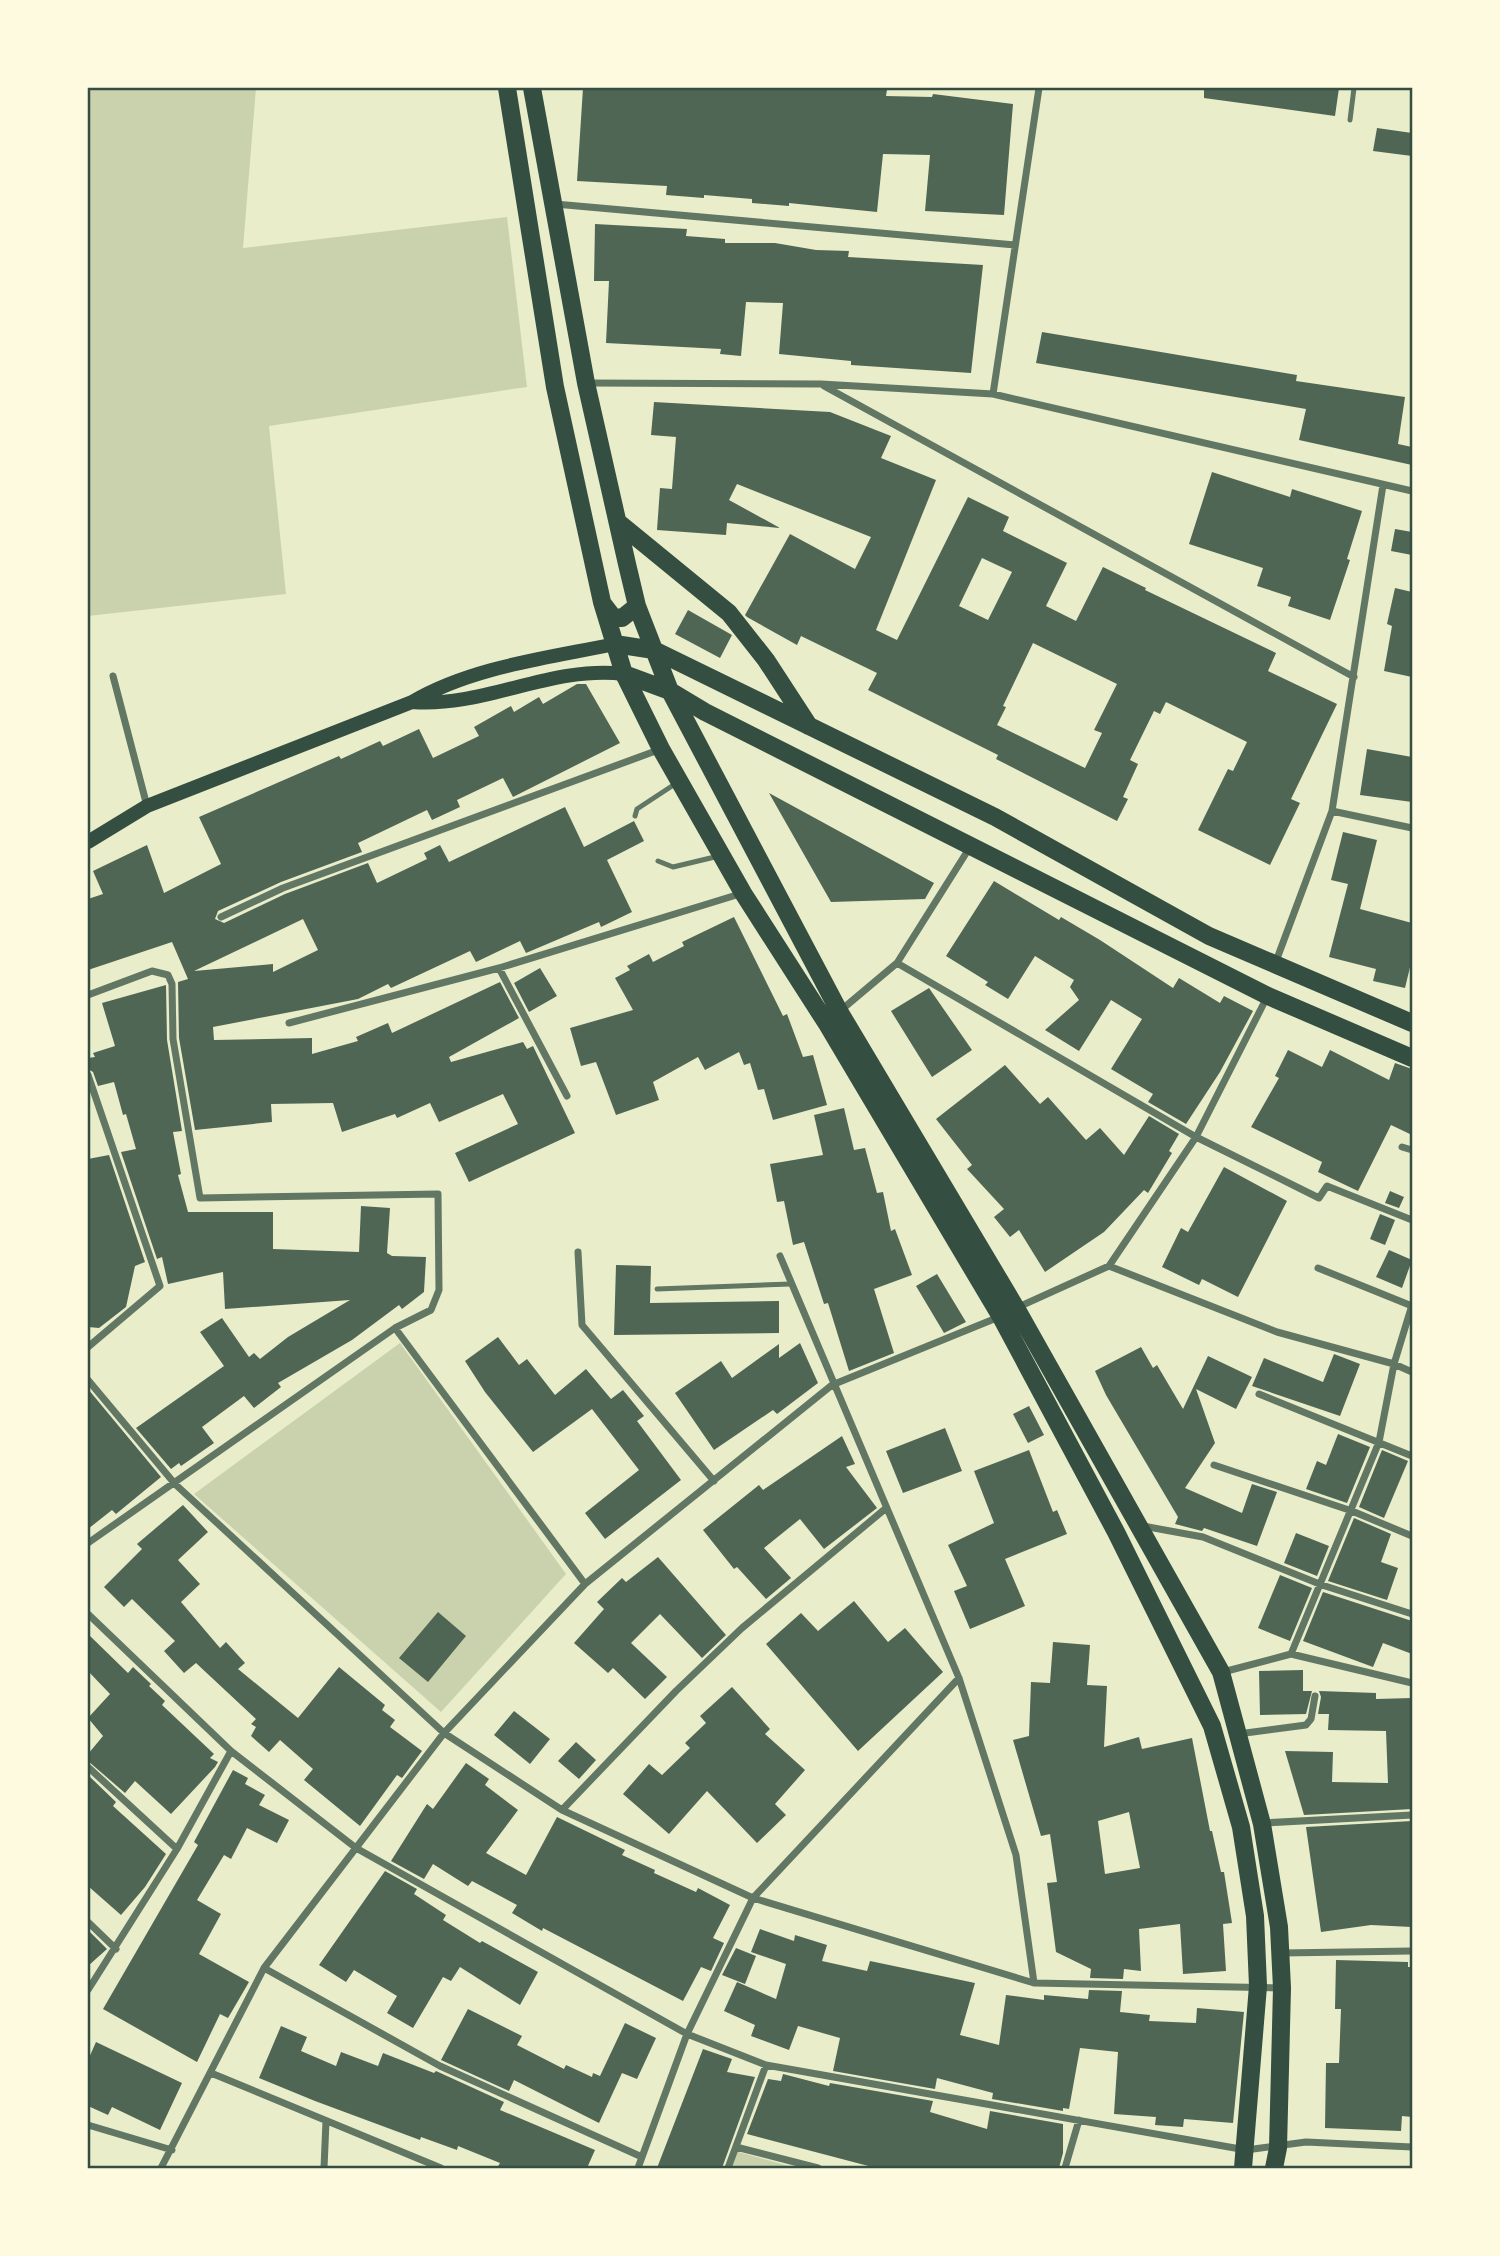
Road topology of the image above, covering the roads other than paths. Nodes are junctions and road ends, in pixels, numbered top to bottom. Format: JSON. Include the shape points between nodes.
{"nodes":[{"id":1,"x":507,"y":88,"type":"edge"},
{"id":2,"x":532,"y":88,"type":"edge"},
{"id":3,"x":1039,"y":88,"type":"edge"},
{"id":4,"x":1354,"y":88,"type":"edge"},
{"id":5,"x":1350,"y":120,"type":"dead end"},
{"id":6,"x":551,"y":204,"type":"junction"},
{"id":7,"x":1015,"y":245,"type":"junction"},
{"id":8,"x":586,"y":383,"type":"junction"},
{"id":9,"x":821,"y":384,"type":"junction"},
{"id":10,"x":993,"y":394,"type":"junction"},
{"id":11,"x":1383,"y":485,"type":"junction"},
{"id":12,"x":1412,"y":491,"type":"edge"},
{"id":13,"x":620,"y":523,"type":"junction"},
{"id":14,"x":602,"y":603,"type":"junction"},
{"id":15,"x":637,"y":606,"type":"junction"},
{"id":16,"x":615,"y":645,"type":"junction"},
{"id":17,"x":654,"y":650,"type":"junction"},
{"id":18,"x":624,"y":674,"type":"junction"},
{"id":19,"x":113,"y":676,"type":"dead end"},
{"id":20,"x":1354,"y":677,"type":"junction"},
{"id":21,"x":670,"y":691,"type":"junction"},
{"id":22,"x":412,"y":702,"type":"junction"},
{"id":23,"x":809,"y":726,"type":"junction"},
{"id":24,"x":661,"y":749,"type":"junction"},
{"id":25,"x":680,"y":781,"type":"junction"},
{"id":26,"x":147,"y":806,"type":"junction"},
{"id":27,"x":1332,"y":811,"type":"junction"},
{"id":28,"x":635,"y":816,"type":"dead end"},
{"id":29,"x":1412,"y":828,"type":"edge"},
{"id":30,"x":88,"y":842,"type":"edge"},
{"id":31,"x":971,"y":846,"type":"junction"},
{"id":32,"x":722,"y":856,"type":"junction"},
{"id":33,"x":658,"y":861,"type":"dead end"},
{"id":34,"x":743,"y":893,"type":"junction"},
{"id":35,"x":221,"y":917,"type":"dead end"},
{"id":36,"x":1209,"y":936,"type":"junction"},
{"id":37,"x":1196,"y":960,"type":"junction"},
{"id":38,"x":897,"y":963,"type":"junction"},
{"id":39,"x":1275,"y":964,"type":"junction"},
{"id":40,"x":499,"y":968,"type":"junction"},
{"id":41,"x":88,"y":995,"type":"edge"},
{"id":42,"x":1268,"y":996,"type":"junction"},
{"id":43,"x":839,"y":1011,"type":"junction"},
{"id":44,"x":289,"y":1023,"type":"dead end"},
{"id":45,"x":1412,"y":1023,"type":"edge"},
{"id":46,"x":1412,"y":1058,"type":"edge"},
{"id":47,"x":88,"y":1074,"type":"edge"},
{"id":48,"x":567,"y":1096,"type":"dead end"},
{"id":49,"x":1196,"y":1137,"type":"junction"},
{"id":50,"x":1402,"y":1147,"type":"dead end"},
{"id":51,"x":1412,"y":1150,"type":"edge"},
{"id":52,"x":1412,"y":1220,"type":"edge"},
{"id":53,"x":578,"y":1252,"type":"dead end"},
{"id":54,"x":780,"y":1255,"type":"dead end"},
{"id":55,"x":1109,"y":1266,"type":"junction"},
{"id":56,"x":1318,"y":1268,"type":"dead end"},
{"id":57,"x":790,"y":1284,"type":"junction"},
{"id":58,"x":657,"y":1289,"type":"dead end"},
{"id":59,"x":1412,"y":1305,"type":"edge"},
{"id":60,"x":1009,"y":1312,"type":"junction"},
{"id":61,"x":395,"y":1328,"type":"junction"},
{"id":62,"x":88,"y":1346,"type":"edge"},
{"id":63,"x":1394,"y":1364,"type":"junction"},
{"id":64,"x":1412,"y":1372,"type":"edge"},
{"id":65,"x":88,"y":1380,"type":"edge"},
{"id":66,"x":832,"y":1385,"type":"junction"},
{"id":67,"x":1259,"y":1394,"type":"dead end"},
{"id":68,"x":1379,"y":1441,"type":"junction"},
{"id":69,"x":1412,"y":1456,"type":"edge"},
{"id":70,"x":1214,"y":1465,"type":"dead end"},
{"id":71,"x":714,"y":1481,"type":"junction"},
{"id":72,"x":175,"y":1483,"type":"junction"},
{"id":73,"x":885,"y":1509,"type":"junction"},
{"id":74,"x":1352,"y":1511,"type":"junction"},
{"id":75,"x":1135,"y":1525,"type":"junction"},
{"id":76,"x":1412,"y":1536,"type":"edge"},
{"id":77,"x":88,"y":1543,"type":"edge"},
{"id":78,"x":584,"y":1584,"type":"junction"},
{"id":79,"x":1322,"y":1584,"type":"junction"},
{"id":80,"x":88,"y":1614,"type":"edge"},
{"id":81,"x":1412,"y":1614,"type":"edge"},
{"id":82,"x":1291,"y":1654,"type":"junction"},
{"id":83,"x":1221,"y":1672,"type":"junction"},
{"id":84,"x":959,"y":1678,"type":"junction"},
{"id":85,"x":1412,"y":1683,"type":"edge"},
{"id":86,"x":1315,"y":1696,"type":"dead end"},
{"id":87,"x":444,"y":1733,"type":"junction"},
{"id":88,"x":1237,"y":1735,"type":"junction"},
{"id":89,"x":231,"y":1751,"type":"junction"},
{"id":90,"x":88,"y":1767,"type":"edge"},
{"id":91,"x":562,"y":1810,"type":"junction"},
{"id":92,"x":1412,"y":1815,"type":"edge"},
{"id":93,"x":1262,"y":1824,"type":"junction"},
{"id":94,"x":356,"y":1848,"type":"junction"},
{"id":95,"x":177,"y":1849,"type":"junction"},
{"id":96,"x":753,"y":1898,"type":"junction"},
{"id":97,"x":88,"y":1922,"type":"edge"},
{"id":98,"x":116,"y":1949,"type":"junction"},
{"id":99,"x":1412,"y":1951,"type":"edge"},
{"id":100,"x":1282,"y":1953,"type":"junction"},
{"id":101,"x":264,"y":1968,"type":"junction"},
{"id":102,"x":1034,"y":1983,"type":"junction"},
{"id":103,"x":1258,"y":1986,"type":"junction"},
{"id":104,"x":1282,"y":1988,"type":"junction"},
{"id":105,"x":88,"y":1990,"type":"edge"},
{"id":106,"x":687,"y":2034,"type":"junction"},
{"id":107,"x":766,"y":2065,"type":"junction"},
{"id":108,"x":211,"y":2073,"type":"junction"},
{"id":109,"x":1079,"y":2120,"type":"junction"},
{"id":110,"x":326,"y":2121,"type":"junction"},
{"id":111,"x":88,"y":2125,"type":"edge"},
{"id":112,"x":736,"y":2147,"type":"junction"},
{"id":113,"x":1412,"y":2147,"type":"edge"},
{"id":114,"x":1278,"y":2148,"type":"junction"},
{"id":115,"x":172,"y":2150,"type":"junction"},
{"id":116,"x":1246,"y":2150,"type":"junction"},
{"id":117,"x":642,"y":2157,"type":"junction"},
{"id":118,"x":161,"y":2168,"type":"edge"},
{"id":119,"x":324,"y":2168,"type":"edge"},
{"id":120,"x":441,"y":2168,"type":"edge"},
{"id":121,"x":638,"y":2168,"type":"edge"},
{"id":122,"x":728,"y":2168,"type":"edge"},
{"id":123,"x":818,"y":2168,"type":"edge"},
{"id":124,"x":1065,"y":2168,"type":"edge"},
{"id":125,"x":1243,"y":2168,"type":"edge"},
{"id":126,"x":1274,"y":2168,"type":"edge"}],
"edges":[{"from":1,"to":14,"type":"main road","via":[[555,387]]},
{"from":2,"to":6,"type":"main road"},
{"from":3,"to":7,"type":"street"},
{"from":4,"to":5,"type":"lane"},
{"from":6,"to":7,"type":"street"},
{"from":6,"to":8,"type":"main road"},
{"from":7,"to":10,"type":"street"},
{"from":8,"to":9,"type":"street"},
{"from":8,"to":13,"type":"main road"},
{"from":9,"to":10,"type":"street"},
{"from":9,"to":20,"type":"street"},
{"from":10,"to":11,"type":"street"},
{"from":11,"to":12,"type":"street"},
{"from":11,"to":20,"type":"street"},
{"from":13,"to":15,"type":"main road"},
{"from":13,"to":23,"type":"main road","via":[[729,613]]},
{"from":14,"to":15,"type":"main road","via":[[613,617],[622,618]]},
{"from":14,"to":16,"type":"main road"},
{"from":15,"to":17,"type":"main road"},
{"from":16,"to":17,"type":"main road"},
{"from":16,"to":18,"type":"main road"},
{"from":16,"to":22,"type":"main road","via":[[488,673],[436,688]]},
{"from":17,"to":21,"type":"main road"},
{"from":17,"to":23,"type":"main road"},
{"from":18,"to":21,"type":"main road"},
{"from":18,"to":22,"type":"main road","via":[[578,673],[441,705]]},
{"from":18,"to":24,"type":"main road"},
{"from":19,"to":26,"type":"street"},
{"from":20,"to":27,"type":"street"},
{"from":21,"to":31,"type":"main road"},
{"from":21,"to":43,"type":"main road"},
{"from":22,"to":26,"type":"main road"},
{"from":23,"to":36,"type":"main road","via":[[1040,840]]},
{"from":24,"to":25,"type":"main road"},
{"from":24,"to":35,"type":"street","via":[[283,888]]},
{"from":25,"to":28,"type":"lane","via":[[637,809]]},
{"from":25,"to":32,"type":"main road"},
{"from":26,"to":30,"type":"main road"},
{"from":27,"to":29,"type":"street"},
{"from":27,"to":39,"type":"street"},
{"from":31,"to":37,"type":"main road"},
{"from":31,"to":38,"type":"street"},
{"from":32,"to":33,"type":"lane","via":[[673,867]]},
{"from":32,"to":34,"type":"main road"},
{"from":34,"to":40,"type":"street"},
{"from":34,"to":60,"type":"main road"},
{"from":36,"to":37,"type":"main road"},
{"from":36,"to":39,"type":"main road"},
{"from":37,"to":42,"type":"main road"},
{"from":38,"to":43,"type":"street"},
{"from":38,"to":49,"type":"street"},
{"from":39,"to":45,"type":"main road"},
{"from":40,"to":44,"type":"street"},
{"from":40,"to":48,"type":"street"},
{"from":41,"to":61,"type":"street","via":[[152,971],[168,975],[173,1039],[200,1198],[438,1194],[436,1303],[425,1314]]},
{"from":42,"to":46,"type":"main road"},
{"from":42,"to":49,"type":"street"},
{"from":43,"to":60,"type":"main road"},
{"from":47,"to":62,"type":"street","via":[[160,1286]]},
{"from":49,"to":52,"type":"street","via":[[1320,1198],[1327,1186]]},
{"from":49,"to":55,"type":"street"},
{"from":50,"to":51,"type":"street"},
{"from":53,"to":71,"type":"street","via":[[582,1325]]},
{"from":54,"to":57,"type":"street"},
{"from":55,"to":60,"type":"street"},
{"from":55,"to":63,"type":"street","via":[[1277,1332]]},
{"from":56,"to":59,"type":"street"},
{"from":57,"to":58,"type":"lane"},
{"from":57,"to":66,"type":"street"},
{"from":59,"to":63,"type":"street"},
{"from":60,"to":66,"type":"street"},
{"from":60,"to":75,"type":"main road"},
{"from":60,"to":103,"type":"main road","via":[[1212,1726],[1241,1827],[1255,1916]]},
{"from":61,"to":72,"type":"street"},
{"from":61,"to":78,"type":"street"},
{"from":63,"to":64,"type":"street"},
{"from":63,"to":68,"type":"street"},
{"from":65,"to":72,"type":"street"},
{"from":66,"to":71,"type":"street"},
{"from":66,"to":73,"type":"street"},
{"from":67,"to":68,"type":"street"},
{"from":68,"to":69,"type":"street"},
{"from":68,"to":74,"type":"street"},
{"from":70,"to":74,"type":"street"},
{"from":71,"to":78,"type":"street"},
{"from":72,"to":77,"type":"street"},
{"from":72,"to":87,"type":"street"},
{"from":73,"to":84,"type":"street"},
{"from":73,"to":91,"type":"street","via":[[742,1628]]},
{"from":74,"to":76,"type":"street"},
{"from":74,"to":79,"type":"street"},
{"from":75,"to":79,"type":"street","via":[[1203,1537]]},
{"from":75,"to":83,"type":"main road"},
{"from":78,"to":87,"type":"street"},
{"from":79,"to":81,"type":"street"},
{"from":79,"to":82,"type":"street"},
{"from":80,"to":89,"type":"street"},
{"from":82,"to":83,"type":"street"},
{"from":82,"to":85,"type":"street"},
{"from":83,"to":88,"type":"main road"},
{"from":84,"to":96,"type":"street"},
{"from":84,"to":102,"type":"street","via":[[1016,1855]]},
{"from":86,"to":88,"type":"street","via":[[1306,1725]]},
{"from":87,"to":91,"type":"street"},
{"from":87,"to":94,"type":"street"},
{"from":88,"to":93,"type":"main road"},
{"from":89,"to":94,"type":"street"},
{"from":89,"to":95,"type":"street"},
{"from":90,"to":95,"type":"street"},
{"from":91,"to":96,"type":"street"},
{"from":92,"to":93,"type":"street"},
{"from":93,"to":100,"type":"main road"},
{"from":94,"to":101,"type":"street"},
{"from":94,"to":106,"type":"street"},
{"from":95,"to":98,"type":"street"},
{"from":96,"to":102,"type":"street"},
{"from":96,"to":106,"type":"street"},
{"from":97,"to":98,"type":"street"},
{"from":98,"to":105,"type":"street"},
{"from":99,"to":100,"type":"street"},
{"from":100,"to":104,"type":"main road"},
{"from":101,"to":108,"type":"street"},
{"from":101,"to":117,"type":"street","via":[[440,2066]]},
{"from":102,"to":103,"type":"street"},
{"from":103,"to":104,"type":"street"},
{"from":103,"to":116,"type":"main road"},
{"from":104,"to":114,"type":"main road"},
{"from":106,"to":107,"type":"street"},
{"from":106,"to":117,"type":"street"},
{"from":107,"to":109,"type":"street"},
{"from":107,"to":112,"type":"street"},
{"from":108,"to":110,"type":"street"},
{"from":108,"to":115,"type":"street"},
{"from":109,"to":116,"type":"street"},
{"from":109,"to":124,"type":"street"},
{"from":110,"to":119,"type":"street"},
{"from":110,"to":120,"type":"street"},
{"from":111,"to":115,"type":"street"},
{"from":112,"to":122,"type":"street"},
{"from":112,"to":123,"type":"street"},
{"from":113,"to":114,"type":"street","via":[[1306,2142]]},
{"from":114,"to":116,"type":"street"},
{"from":114,"to":126,"type":"main road"},
{"from":115,"to":118,"type":"street"},
{"from":116,"to":125,"type":"main road"},
{"from":117,"to":121,"type":"street"}]}
